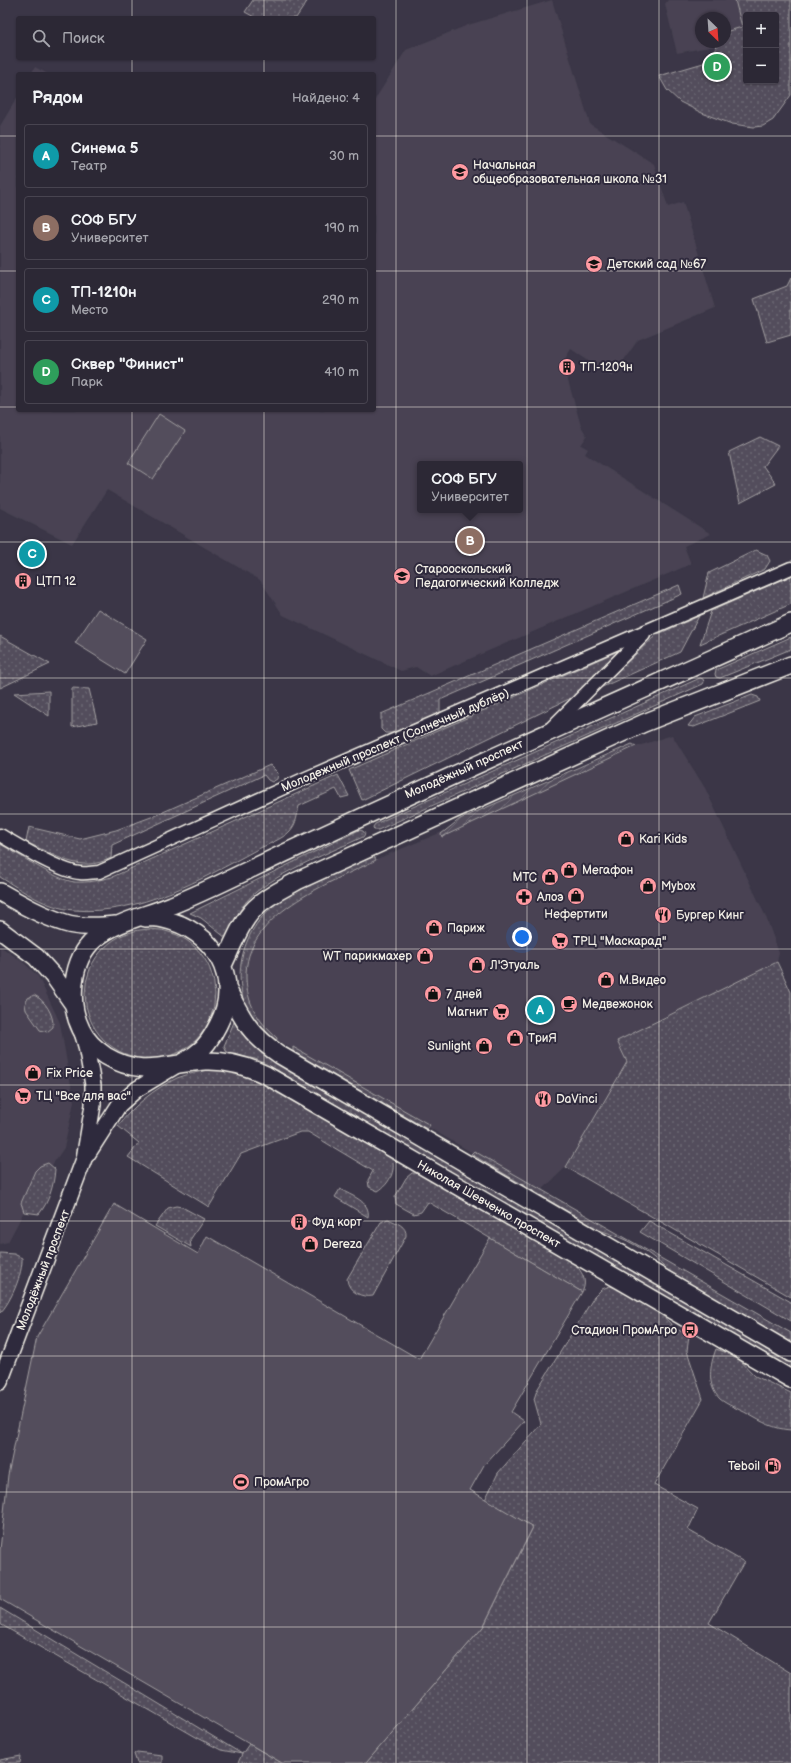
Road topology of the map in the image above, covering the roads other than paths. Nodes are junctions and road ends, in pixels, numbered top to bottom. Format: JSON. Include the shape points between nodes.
{"nodes":[{"id":1,"x":791,"y":568,"type":"edge"},
{"id":2,"x":791,"y":623,"type":"edge"},
{"id":3,"x":649,"y":630,"type":"junction"},
{"id":4,"x":791,"y":665,"type":"edge"},
{"id":5,"x":549,"y":730,"type":"junction"},
{"id":6,"x":0,"y":835,"type":"edge"},
{"id":7,"x":0,"y":892,"type":"edge"},
{"id":8,"x":138,"y":918,"type":"junction"},
{"id":9,"x":115,"y":925,"type":"junction"},
{"id":10,"x":0,"y":930,"type":"edge"},
{"id":11,"x":223,"y":965,"type":"junction"},
{"id":12,"x":228,"y":990,"type":"junction"},
{"id":13,"x":74,"y":1005,"type":"junction"},
{"id":14,"x":81,"y":1029,"type":"junction"},
{"id":15,"x":177,"y":1065,"type":"junction"},
{"id":16,"x":84,"y":1159,"type":"junction"},
{"id":17,"x":791,"y":1353,"type":"edge"},
{"id":18,"x":791,"y":1379,"type":"edge"},
{"id":19,"x":0,"y":1382,"type":"edge"}],
"edges":[{"from":1,"to":3,"type":"street","name":"Молодежный проспект (Солнечный дублёр)"},
{"from":2,"to":5,"type":"main road","name":"Молодёжный проспект"},
{"from":3,"to":5,"type":"street"},
{"from":3,"to":6,"type":"street","name":"Молодежный проспект (Солнечный дублёр)","via":[[299,781],[99,872],[79,873],[62,867]]},
{"from":4,"to":11,"type":"main road","via":[[644,723],[297,881],[255,908]]},
{"from":5,"to":8,"type":"main road","name":"Молодёжный проспект","via":[[174,904]]},
{"from":7,"to":9,"type":"main road","via":[[33,910],[66,923],[89,926]]},
{"from":8,"to":9,"type":"main road","name":"Молодёжный проспект"},
{"from":8,"to":11,"type":"main road","name":"Молодёжный проспект","via":[[162,918],[188,928],[206,941]]},
{"from":9,"to":13,"type":"main road","name":"Молодёжный проспект","via":[[92,941],[79,960],[74,984]]},
{"from":10,"to":13,"type":"main road","via":[[36,957]]},
{"from":11,"to":12,"type":"main road","name":"Молодёжный проспект"},
{"from":12,"to":15,"type":"main road","name":"Молодёжный проспект","via":[[224,1014],[213,1036],[199,1052]]},
{"from":12,"to":17,"type":"main road","name":"Николая Шевченко проспект","via":[[248,1028],[260,1042],[280,1055]]},
{"from":13,"to":14,"type":"main road","name":"Молодёжный проспект"},
{"from":14,"to":15,"type":"main road","name":"Молодёжный проспект","via":[[99,1051],[119,1063],[138,1069]]},
{"from":14,"to":16,"type":"street","name":"Молодёжный проспект","via":[[93,1085],[93,1105]]},
{"from":15,"to":16,"type":"street","name":"Молодёжный проспект","via":[[137,1089],[119,1105]]},
{"from":15,"to":18,"type":"main road","name":"Николая Шевченко проспект","via":[[205,1061],[228,1062],[249,1067],[266,1075]]},
{"from":16,"to":19,"type":"street","name":"Молодёжный проспект"}]}
